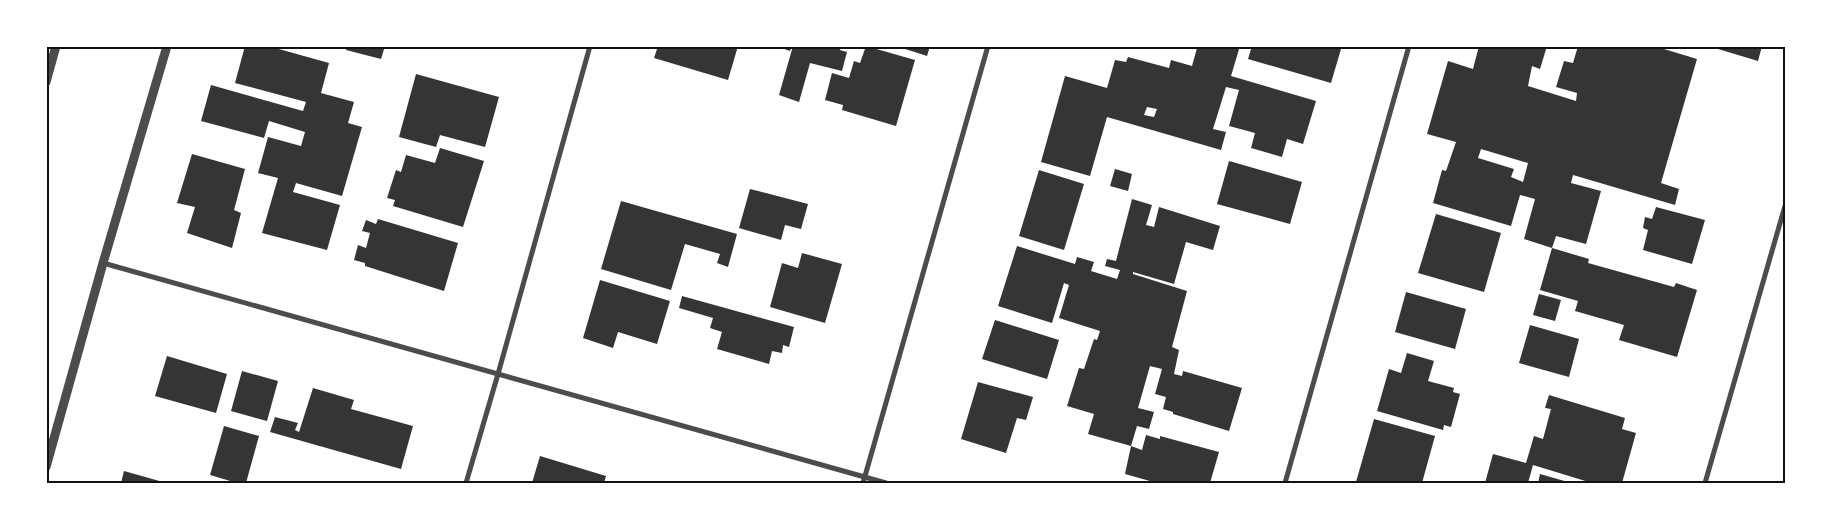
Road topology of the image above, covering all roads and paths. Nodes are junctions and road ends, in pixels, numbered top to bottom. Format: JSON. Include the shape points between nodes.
{"nodes":[{"id":1,"x":56,"y":46,"type":"edge"},
{"id":2,"x":162,"y":46,"type":"edge"},
{"id":3,"x":167,"y":46,"type":"edge"},
{"id":4,"x":590,"y":46,"type":"edge"},
{"id":5,"x":988,"y":46,"type":"edge"},
{"id":6,"x":1410,"y":46,"type":"edge"},
{"id":7,"x":158,"y":78,"type":"junction"},
{"id":8,"x":46,"y":82,"type":"edge"},
{"id":9,"x":1785,"y":206,"type":"edge"},
{"id":10,"x":103,"y":263,"type":"junction"},
{"id":11,"x":498,"y":374,"type":"junction"},
{"id":12,"x":46,"y":467,"type":"edge"},
{"id":13,"x":865,"y":476,"type":"junction"},
{"id":14,"x":466,"y":483,"type":"edge"},
{"id":15,"x":864,"y":483,"type":"edge"},
{"id":16,"x":886,"y":483,"type":"edge"},
{"id":17,"x":1285,"y":483,"type":"edge"},
{"id":18,"x":1705,"y":483,"type":"edge"}],
"edges":[{"from":1,"to":8,"type":"street"},
{"from":2,"to":7,"type":"street"},
{"from":3,"to":7,"type":"street"},
{"from":4,"to":11,"type":"street"},
{"from":5,"to":13,"type":"street"},
{"from":6,"to":17,"type":"street"},
{"from":7,"to":10,"type":"street"},
{"from":9,"to":18,"type":"street"},
{"from":10,"to":11,"type":"street"},
{"from":10,"to":12,"type":"street"},
{"from":11,"to":13,"type":"street"},
{"from":11,"to":14,"type":"street"},
{"from":13,"to":15,"type":"street"},
{"from":13,"to":16,"type":"street"}]}
